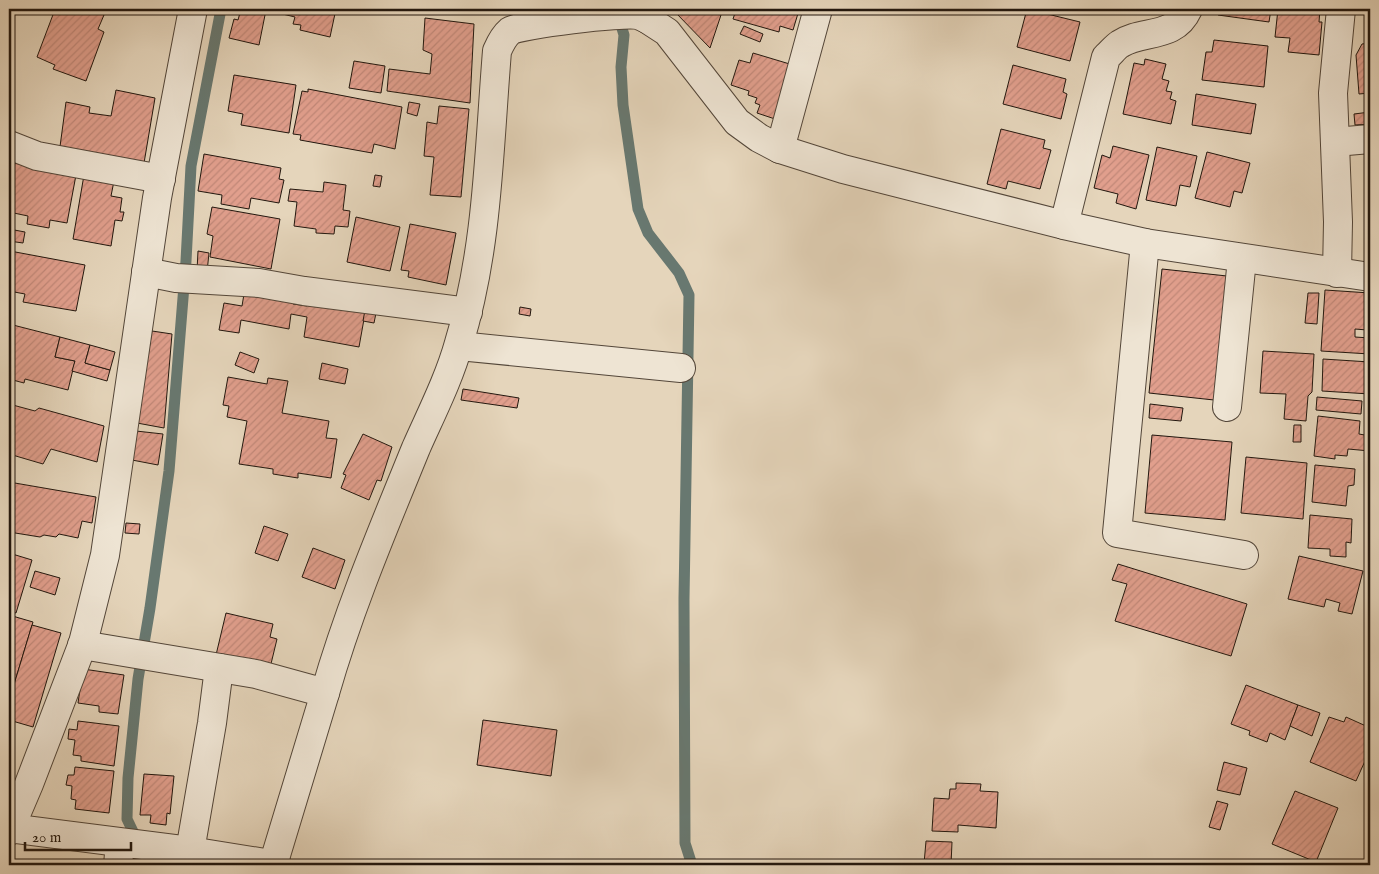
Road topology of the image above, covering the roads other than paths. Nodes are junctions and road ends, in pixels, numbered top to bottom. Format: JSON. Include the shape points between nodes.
{"nodes":[{"id":1,"x":194,"y":9,"type":"edge"},
{"id":2,"x":818,"y":9,"type":"edge"},
{"id":3,"x":1188,"y":9,"type":"edge"},
{"id":4,"x":1341,"y":9,"type":"edge"},
{"id":5,"x":649,"y":14,"type":"edge"},
{"id":6,"x":1370,"y":138,"type":"edge"},
{"id":7,"x":1335,"y":142,"type":"junction"},
{"id":8,"x":9,"y":145,"type":"edge"},
{"id":9,"x":780,"y":149,"type":"junction"},
{"id":10,"x":161,"y":179,"type":"junction"},
{"id":11,"x":1064,"y":225,"type":"junction"},
{"id":12,"x":1145,"y":242,"type":"junction"},
{"id":13,"x":1242,"y":258,"type":"junction"},
{"id":14,"x":146,"y":272,"type":"junction"},
{"id":15,"x":1337,"y":273,"type":"junction"},
{"id":16,"x":1370,"y":277,"type":"edge"},
{"id":17,"x":468,"y":312,"type":"junction"},
{"id":18,"x":459,"y":346,"type":"junction"},
{"id":19,"x":681,"y":368,"type":"dead end"},
{"id":20,"x":1227,"y":407,"type":"dead end"},
{"id":21,"x":1244,"y":555,"type":"dead end"},
{"id":22,"x":82,"y":645,"type":"junction"},
{"id":23,"x":219,"y":668,"type":"junction"},
{"id":24,"x":325,"y":693,"type":"junction"},
{"id":25,"x":9,"y":829,"type":"edge"},
{"id":26,"x":120,"y":850,"type":"edge"},
{"id":27,"x":186,"y":854,"type":"edge"},
{"id":28,"x":275,"y":865,"type":"edge"}],
"edges":[{"from":1,"to":10,"type":"street"},
{"from":2,"to":9,"type":"street"},
{"from":3,"to":11,"type":"street","via":[[1183,19],[1166,30],[1121,43],[1106,58]]},
{"from":4,"to":7,"type":"street","via":[[1333,93]]},
{"from":5,"to":9,"type":"street","via":[[667,32],[737,122]]},
{"from":5,"to":17,"type":"street","via":[[524,26],[510,31],[502,40],[497,51],[480,239]]},
{"from":6,"to":7,"type":"street"},
{"from":7,"to":15,"type":"street"},
{"from":8,"to":10,"type":"street","via":[[37,156]]},
{"from":9,"to":11,"type":"street","via":[[843,169]]},
{"from":10,"to":14,"type":"street"},
{"from":11,"to":12,"type":"street"},
{"from":12,"to":13,"type":"street"},
{"from":12,"to":21,"type":"street","via":[[1117,533]]},
{"from":13,"to":15,"type":"street"},
{"from":13,"to":20,"type":"street"},
{"from":14,"to":17,"type":"street","via":[[176,278],[259,283]]},
{"from":14,"to":22,"type":"street","via":[[105,555]]},
{"from":15,"to":16,"type":"street"},
{"from":17,"to":18,"type":"street"},
{"from":18,"to":19,"type":"street"},
{"from":18,"to":24,"type":"street","via":[[370,561],[339,644]]},
{"from":22,"to":23,"type":"street"},
{"from":22,"to":25,"type":"street"},
{"from":23,"to":24,"type":"street","via":[[256,674]]},
{"from":23,"to":27,"type":"street","via":[[212,722]]},
{"from":24,"to":28,"type":"street"},
{"from":25,"to":26,"type":"street"},
{"from":26,"to":27,"type":"street"},
{"from":27,"to":28,"type":"street"}]}
